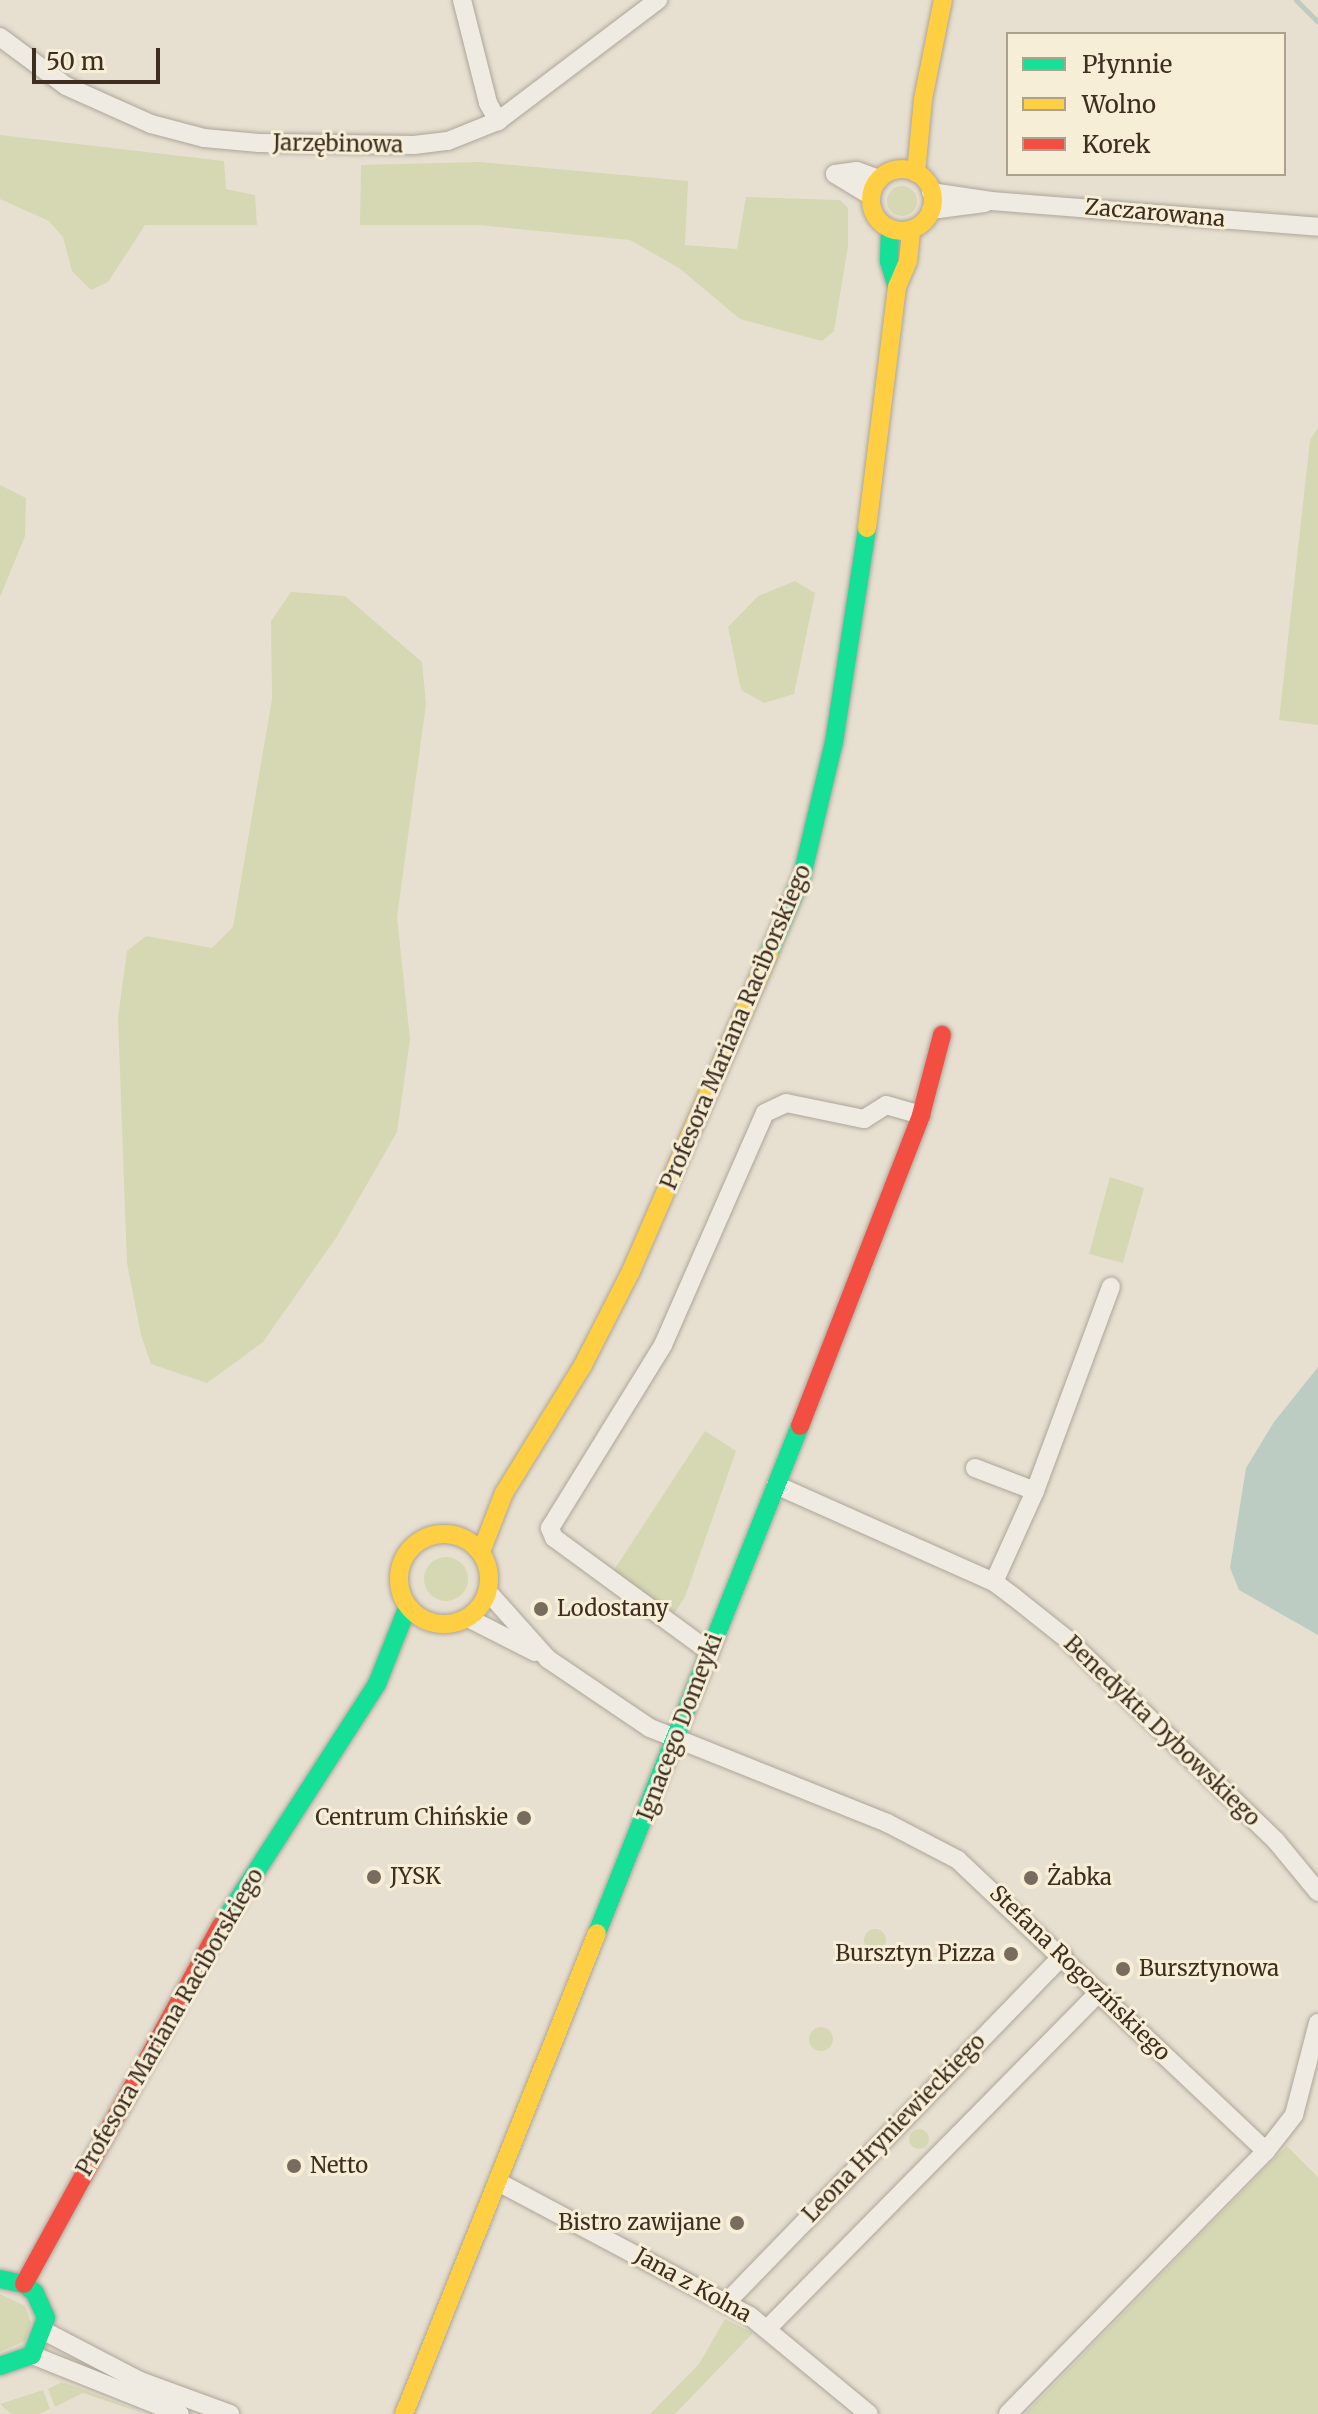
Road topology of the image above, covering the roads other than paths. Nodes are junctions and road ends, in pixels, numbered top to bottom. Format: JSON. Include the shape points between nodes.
{"nodes":[{"id":1,"x":462,"y":0,"type":"edge"},
{"id":2,"x":658,"y":0,"type":"edge"},
{"id":3,"x":943,"y":0,"type":"edge"},
{"id":4,"x":0,"y":37,"type":"edge"},
{"id":5,"x":498,"y":121,"type":"junction"},
{"id":6,"x":907,"y":171,"type":"junction"},
{"id":7,"x":931,"y":201,"type":"junction"},
{"id":8,"x":1318,"y":227,"type":"edge"},
{"id":9,"x":890,"y":229,"type":"junction"},
{"id":10,"x":911,"y":230,"type":"junction"},
{"id":11,"x":897,"y":287,"type":"junction"},
{"id":12,"x":942,"y":1035,"type":"dead end"},
{"id":13,"x":921,"y":1115,"type":"junction"},
{"id":14,"x":1111,"y":1287,"type":"dead end"},
{"id":15,"x":975,"y":1468,"type":"dead end"},
{"id":16,"x":776,"y":1485,"type":"junction"},
{"id":17,"x":1035,"y":1491,"type":"junction"},
{"id":18,"x":504,"y":1493,"type":"junction"},
{"id":19,"x":459,"y":1536,"type":"junction"},
{"id":20,"x":481,"y":1552,"type":"junction"},
{"id":21,"x":994,"y":1582,"type":"junction"},
{"id":22,"x":488,"y":1592,"type":"junction"},
{"id":23,"x":408,"y":1606,"type":"junction"},
{"id":24,"x":468,"y":1618,"type":"junction"},
{"id":25,"x":438,"y":1624,"type":"junction"},
{"id":26,"x":710,"y":1652,"type":"junction"},
{"id":27,"x":548,"y":1659,"type":"junction"},
{"id":28,"x":377,"y":1684,"type":"junction"},
{"id":29,"x":676,"y":1739,"type":"junction"},
{"id":30,"x":1318,"y":1892,"type":"edge"},
{"id":31,"x":1063,"y":1955,"type":"junction"},
{"id":32,"x":1099,"y":1992,"type":"junction"},
{"id":33,"x":1318,"y":2023,"type":"edge"},
{"id":34,"x":1266,"y":2151,"type":"junction"},
{"id":35,"x":500,"y":2183,"type":"junction"},
{"id":36,"x":0,"y":2279,"type":"edge"},
{"id":37,"x":24,"y":2284,"type":"junction"},
{"id":38,"x":726,"y":2303,"type":"junction"},
{"id":39,"x":768,"y":2328,"type":"junction"},
{"id":40,"x":46,"y":2332,"type":"junction"},
{"id":41,"x":32,"y":2355,"type":"junction"},
{"id":42,"x":0,"y":2366,"type":"edge"},
{"id":43,"x":191,"y":2407,"type":"edge"},
{"id":44,"x":180,"y":2414,"type":"edge"},
{"id":45,"x":230,"y":2414,"type":"edge"},
{"id":46,"x":404,"y":2414,"type":"edge"},
{"id":47,"x":869,"y":2414,"type":"edge"},
{"id":48,"x":1008,"y":2414,"type":"edge"}],
"edges":[{"from":1,"to":5,"type":"street","via":[[488,103]]},
{"from":2,"to":5,"type":"street","name":"Jarzębinowa"},
{"from":3,"to":6,"type":"main road"},
{"from":4,"to":5,"type":"street","name":"Jarzębinowa","via":[[66,86],[110,110],[204,138],[414,145],[448,141]]},
{"from":6,"to":7,"type":"main road"},
{"from":6,"to":9,"type":"main road","via":[[875,188],[875,216]]},
{"from":7,"to":8,"type":"street","name":"Zaczarowana","via":[[991,201]]},
{"from":7,"to":10,"type":"main road"},
{"from":9,"to":10,"type":"main road"},
{"from":9,"to":11,"type":"main road","name":"Profesora Mariana Raciborskiego","via":[[889,261]]},
{"from":10,"to":11,"type":"main road","name":"Profesora Mariana Raciborskiego","via":[[908,261]]},
{"from":11,"to":18,"type":"main road","name":"Profesora Mariana Raciborskiego","via":[[883,422],[834,742],[802,876],[631,1271],[583,1365]]},
{"from":12,"to":13,"type":"main road","name":"Ignacego Domeyki"},
{"from":13,"to":16,"type":"main road","name":"Ignacego Domeyki"},
{"from":13,"to":26,"type":"street","via":[[886,1105],[864,1119],[786,1103],[765,1113],[663,1345],[550,1528],[554,1538]]},
{"from":14,"to":17,"type":"street"},
{"from":15,"to":17,"type":"street"},
{"from":16,"to":21,"type":"street","name":"Benedykta Dybowskiego"},
{"from":16,"to":26,"type":"main road","name":"Ignacego Domeyki"},
{"from":17,"to":21,"type":"street"},
{"from":18,"to":19,"type":"main road","name":"Profesora Mariana Raciborskiego"},
{"from":18,"to":20,"type":"main road","name":"Profesora Mariana Raciborskiego"},
{"from":19,"to":20,"type":"main road"},
{"from":19,"to":23,"type":"main road","via":[[431,1535],[410,1549],[399,1584]]},
{"from":20,"to":22,"type":"main road","via":[[490,1578]]},
{"from":21,"to":30,"type":"street","name":"Benedykta Dybowskiego","via":[[1068,1640],[1284,1849]]},
{"from":22,"to":24,"type":"main road"},
{"from":22,"to":27,"type":"street","name":"Stefana Rogozińskiego"},
{"from":23,"to":25,"type":"main road"},
{"from":23,"to":28,"type":"main road","name":"Profesora Mariana Raciborskiego"},
{"from":24,"to":25,"type":"main road"},
{"from":24,"to":27,"type":"street","name":"Stefana Rogozińskiego"},
{"from":25,"to":28,"type":"main road","name":"Profesora Mariana Raciborskiego"},
{"from":26,"to":29,"type":"main road","name":"Ignacego Domeyki"},
{"from":27,"to":29,"type":"street","name":"Stefana Rogozińskiego","via":[[618,1709]]},
{"from":28,"to":37,"type":"main road","name":"Profesora Mariana Raciborskiego","via":[[230,1910]]},
{"from":29,"to":31,"type":"street","name":"Stefana Rogozińskiego","via":[[943,1850],[974,1871]]},
{"from":29,"to":35,"type":"main road","name":"Ignacego Domeyki"},
{"from":31,"to":32,"type":"street","name":"Stefana Rogozińskiego"},
{"from":31,"to":38,"type":"street","name":"Leona Hryniewieckiego"},
{"from":32,"to":34,"type":"street","name":"Stefana Rogozińskiego"},
{"from":32,"to":39,"type":"street"},
{"from":33,"to":34,"type":"street","via":[[1294,2115]]},
{"from":34,"to":48,"type":"street"},
{"from":35,"to":38,"type":"street","name":"Jana z Kolna"},
{"from":35,"to":46,"type":"main road","name":"Ignacego Domeyki"},
{"from":36,"to":37,"type":"main road"},
{"from":37,"to":40,"type":"main road","via":[[43,2304]]},
{"from":38,"to":39,"type":"street","name":"Jana z Kolna"},
{"from":39,"to":47,"type":"street","name":"Jana z Kolna"},
{"from":40,"to":41,"type":"main road"},
{"from":40,"to":43,"type":"street"},
{"from":41,"to":42,"type":"main road"},
{"from":41,"to":44,"type":"street"},
{"from":43,"to":45,"type":"street"}]}
